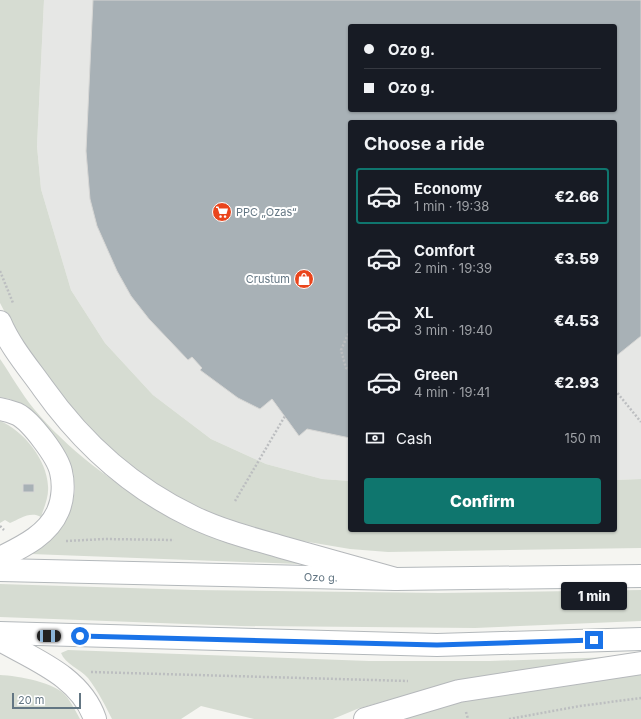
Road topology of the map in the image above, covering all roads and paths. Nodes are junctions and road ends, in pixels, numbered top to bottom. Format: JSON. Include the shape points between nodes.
{"nodes":[{"id":1,"x":0,"y":271,"type":"edge"},
{"id":2,"x":14,"y":305,"type":"dead end"},
{"id":3,"x":0,"y":322,"type":"edge"},
{"id":4,"x":348,"y":334,"type":"edge"},
{"id":5,"x":348,"y":369,"type":"edge"},
{"id":6,"x":617,"y":392,"type":"edge"},
{"id":7,"x":0,"y":409,"type":"edge"},
{"id":8,"x":285,"y":416,"type":"dead end"},
{"id":9,"x":641,"y":422,"type":"edge"},
{"id":10,"x":235,"y":501,"type":"dead end"},
{"id":11,"x":0,"y":526,"type":"edge"},
{"id":12,"x":46,"y":528,"type":"junction"},
{"id":13,"x":4,"y":531,"type":"dead end"},
{"id":14,"x":174,"y":540,"type":"dead end"},
{"id":15,"x":0,"y":558,"type":"edge"},
{"id":16,"x":0,"y":570,"type":"edge"},
{"id":17,"x":641,"y":576,"type":"edge"},
{"id":18,"x":396,"y":579,"type":"junction"},
{"id":19,"x":0,"y":634,"type":"edge"},
{"id":20,"x":641,"y":639,"type":"edge"},
{"id":21,"x":0,"y":640,"type":"edge"},
{"id":22,"x":641,"y":663,"type":"edge"},
{"id":23,"x":56,"y":671,"type":"junction"},
{"id":24,"x":415,"y":681,"type":"dead end"},
{"id":25,"x":459,"y":691,"type":"junction"},
{"id":26,"x":641,"y":698,"type":"edge"},
{"id":27,"x":95,"y":719,"type":"edge"},
{"id":28,"x":365,"y":719,"type":"edge"},
{"id":29,"x":468,"y":719,"type":"edge"},
{"id":30,"x":509,"y":719,"type":"edge"}],
"edges":[{"from":1,"to":2,"type":"path"},
{"from":3,"to":18,"type":"main road","via":[[48,395],[86,441],[120,472],[160,500],[222,528]]},
{"from":4,"to":5,"type":"path","via":[[341,350]]},
{"from":6,"to":9,"type":"path"},
{"from":7,"to":12,"type":"main road","via":[[18,414],[34,428],[61,470],[63,489],[58,511]]},
{"from":8,"to":10,"type":"path"},
{"from":11,"to":13,"type":"path"},
{"from":12,"to":14,"type":"path","via":[[64,542],[105,539]]},
{"from":12,"to":15,"type":"main road","via":[[32,541]]},
{"from":16,"to":18,"type":"main road","name":"Ozo g."},
{"from":17,"to":18,"type":"main road","name":"Ozo g."},
{"from":19,"to":20,"type":"main road","via":[[437,645]]},
{"from":21,"to":23,"type":"main road"},
{"from":22,"to":25,"type":"main road"},
{"from":23,"to":24,"type":"path"},
{"from":23,"to":27,"type":"main road","via":[[82,694]]},
{"from":25,"to":28,"type":"main road"},
{"from":25,"to":29,"type":"path"},
{"from":26,"to":30,"type":"path"}]}
